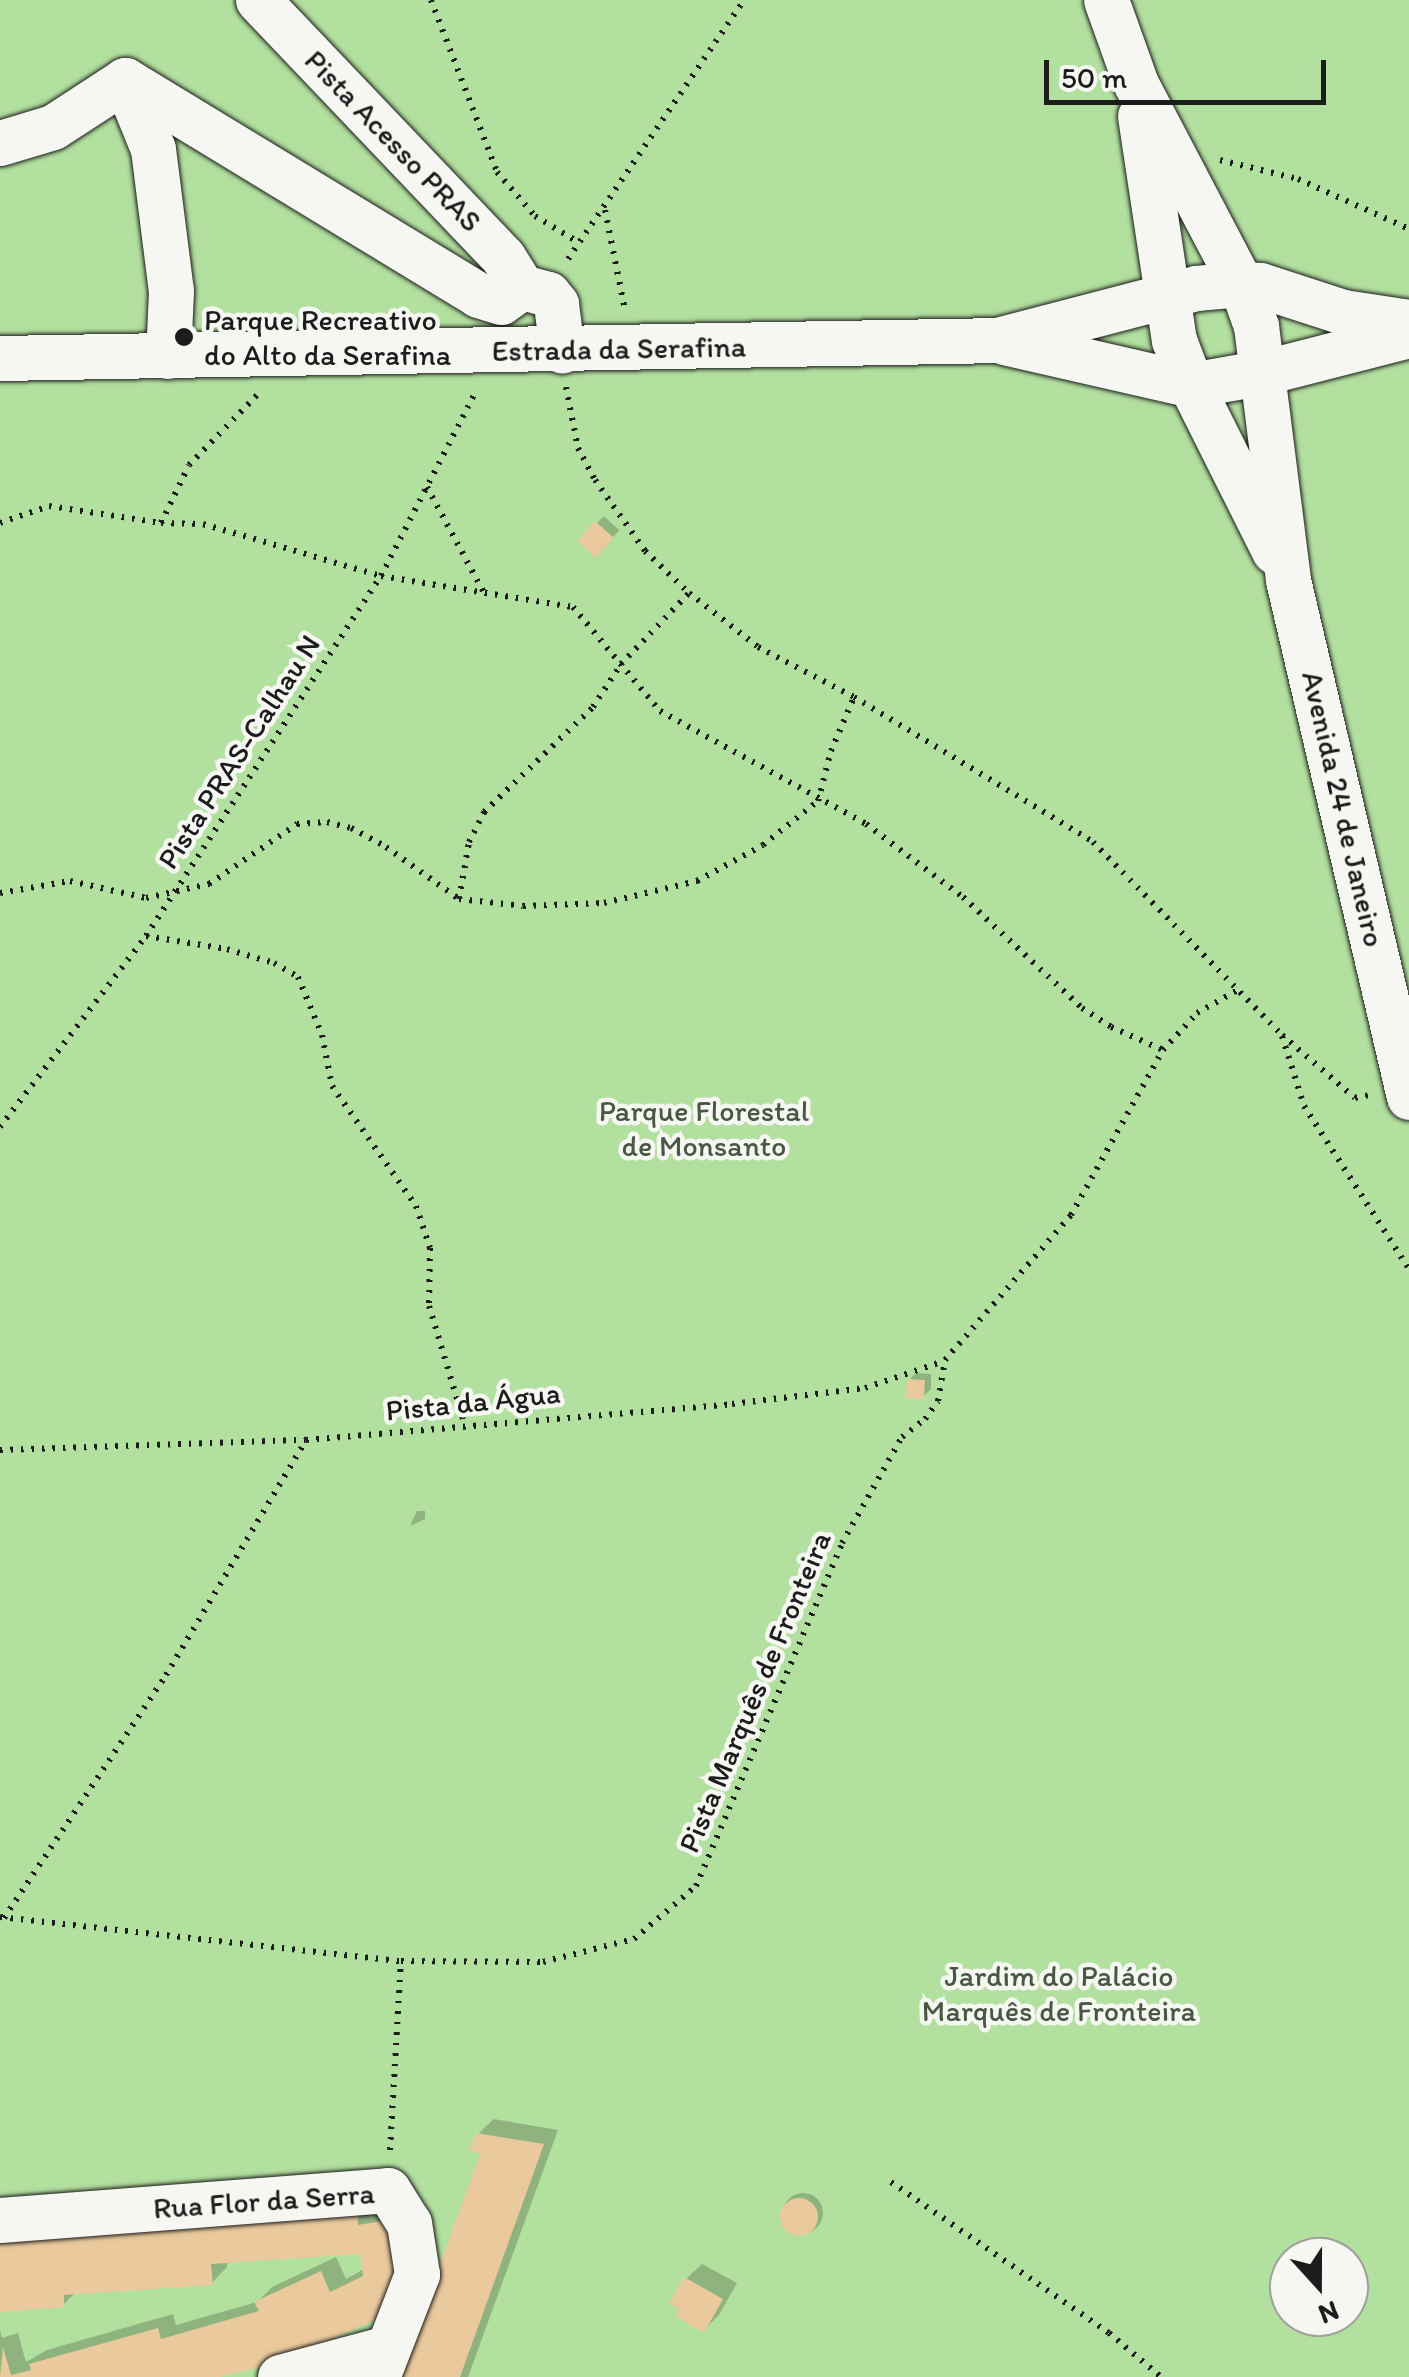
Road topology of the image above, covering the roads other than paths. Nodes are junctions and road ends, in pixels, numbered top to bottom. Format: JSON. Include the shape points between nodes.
{"nodes":[{"id":1,"x":258,"y":0,"type":"edge"},
{"id":2,"x":1106,"y":0,"type":"edge"},
{"id":3,"x":125,"y":80,"type":"junction"},
{"id":4,"x":1136,"y":84,"type":"junction"},
{"id":5,"x":0,"y":143,"type":"edge"},
{"id":6,"x":1156,"y":233,"type":"junction"},
{"id":7,"x":1240,"y":284,"type":"junction"},
{"id":8,"x":512,"y":294,"type":"junction"},
{"id":9,"x":1164,"y":297,"type":"junction"},
{"id":10,"x":1102,"y":314,"type":"junction"},
{"id":11,"x":1409,"y":322,"type":"edge"},
{"id":12,"x":1409,"y":335,"type":"edge"},
{"id":13,"x":998,"y":340,"type":"junction"},
{"id":14,"x":168,"y":356,"type":"junction"},
{"id":15,"x":0,"y":358,"type":"edge"},
{"id":16,"x":1322,"y":359,"type":"junction"},
{"id":17,"x":563,"y":364,"type":"junction"},
{"id":18,"x":491,"y":367,"type":"junction"},
{"id":19,"x":1265,"y":372,"type":"junction"},
{"id":20,"x":1191,"y":385,"type":"junction"},
{"id":21,"x":1271,"y":439,"type":"junction"},
{"id":22,"x":1288,"y":580,"type":"junction"},
{"id":23,"x":1409,"y":1098,"type":"edge"},
{"id":24,"x":0,"y":2220,"type":"edge"},
{"id":25,"x":382,"y":2362,"type":"edge"},
{"id":26,"x":280,"y":2377,"type":"edge"}],
"edges":[{"from":1,"to":8,"type":"street","name":"Pista Acesso PRAS","via":[[503,257]]},
{"from":2,"to":4,"type":"street","name":"Avenida 24 de Janeiro"},
{"from":3,"to":5,"type":"street","via":[[53,127]]},
{"from":3,"to":8,"type":"street","via":[[478,295]]},
{"from":3,"to":14,"type":"street","via":[[153,149],[171,290]]},
{"from":4,"to":6,"type":"street","name":"Avenida 24 de Janeiro"},
{"from":4,"to":7,"type":"street","name":"Avenida 24 de Janeiro"},
{"from":6,"to":9,"type":"street","name":"Avenida 24 de Janeiro"},
{"from":6,"to":10,"type":"street","via":[[1132,284]]},
{"from":7,"to":9,"type":"street","name":"Estrada da Serafina"},
{"from":7,"to":11,"type":"street"},
{"from":7,"to":19,"type":"street","name":"Avenida 24 de Janeiro"},
{"from":8,"to":17,"type":"street","via":[[536,287],[556,304]]},
{"from":8,"to":18,"type":"street","via":[[497,315]]},
{"from":9,"to":10,"type":"street","name":"Estrada da Serafina"},
{"from":9,"to":20,"type":"street","name":"Avenida 24 de Janeiro"},
{"from":10,"to":13,"type":"street","name":"Estrada da Serafina"},
{"from":12,"to":16,"type":"street","name":"Estrada da Serafina"},
{"from":13,"to":17,"type":"street","name":"Estrada da Serafina"},
{"from":13,"to":20,"type":"street","name":"Estrada da Serafina"},
{"from":14,"to":15,"type":"street","name":"Estrada da Serafina"},
{"from":14,"to":18,"type":"street","name":"Estrada da Serafina","via":[[311,354]]},
{"from":16,"to":19,"type":"street","name":"Estrada da Serafina"},
{"from":16,"to":21,"type":"street","via":[[1296,384]]},
{"from":17,"to":18,"type":"street","name":"Estrada da Serafina"},
{"from":19,"to":20,"type":"street","name":"Estrada da Serafina"},
{"from":19,"to":21,"type":"street","name":"Avenida 24 de Janeiro"},
{"from":20,"to":22,"type":"street","name":"Avenida 24 de Janeiro"},
{"from":21,"to":22,"type":"street","name":"Avenida 24 de Janeiro"},
{"from":22,"to":23,"type":"street","name":"Avenida 24 de Janeiro"},
{"from":24,"to":25,"type":"street","name":"Rua Flor da Serra","via":[[388,2190],[410,2223],[417,2274]]},
{"from":25,"to":26,"type":"street"}]}
